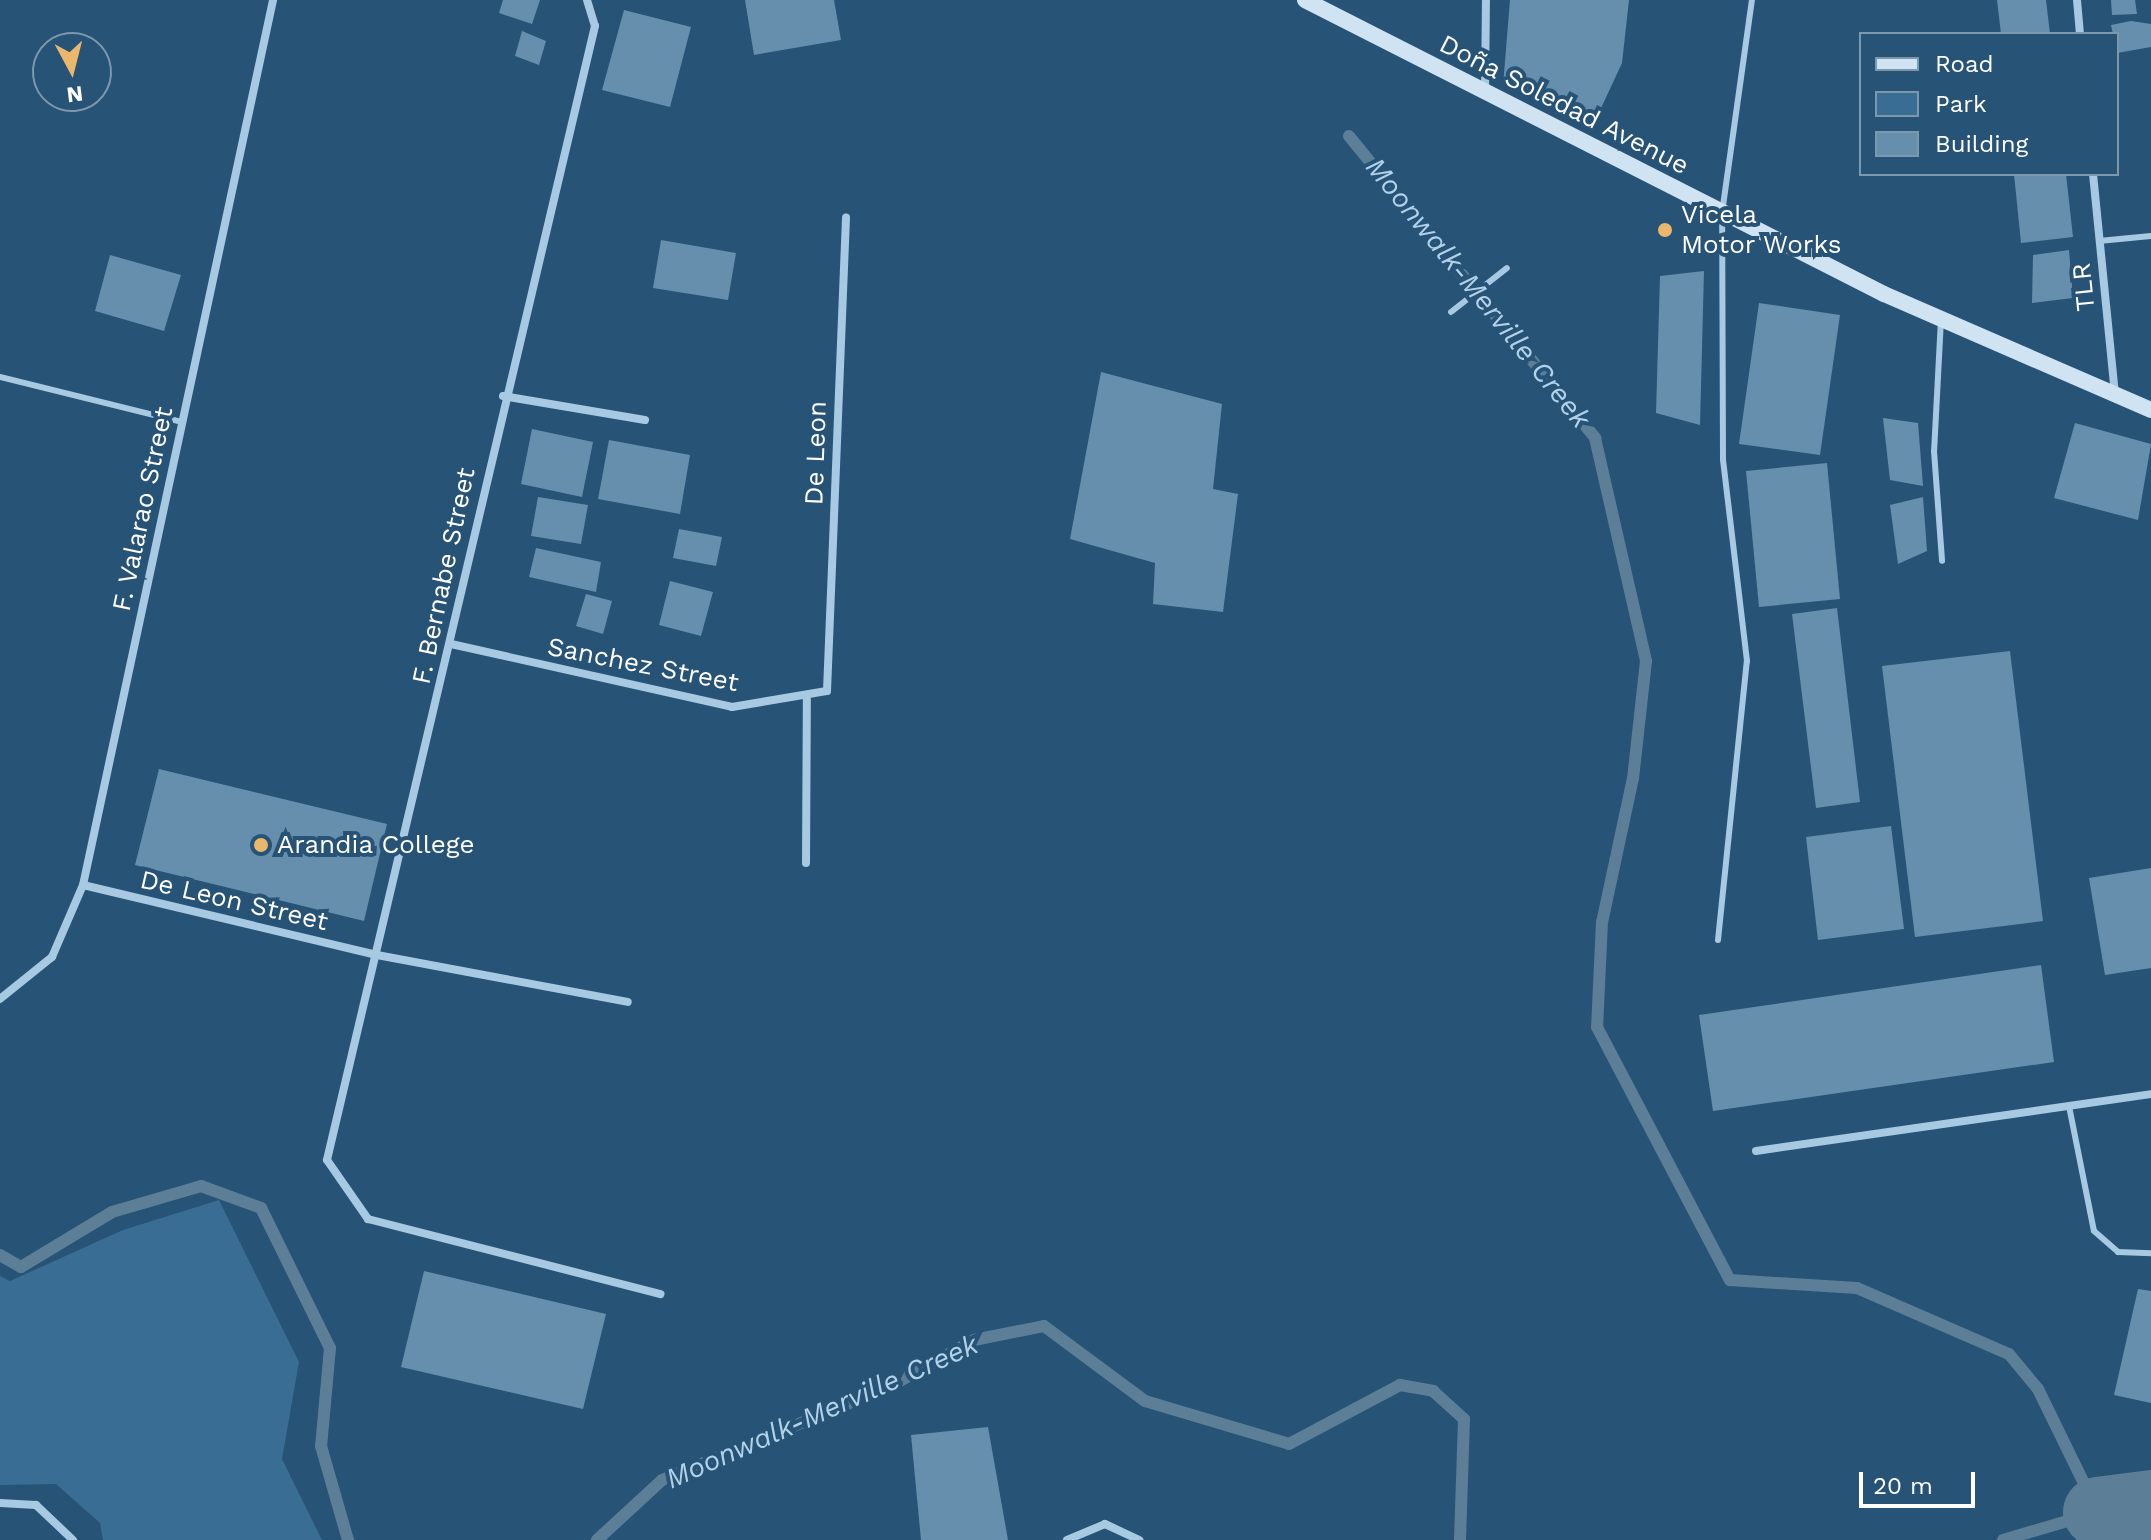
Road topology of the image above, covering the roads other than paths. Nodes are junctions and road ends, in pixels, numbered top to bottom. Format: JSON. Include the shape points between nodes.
{"nodes":[{"id":1,"x":273,"y":0,"type":"edge"},
{"id":2,"x":587,"y":0,"type":"edge"},
{"id":3,"x":1305,"y":0,"type":"edge"},
{"id":4,"x":1486,"y":0,"type":"edge"},
{"id":5,"x":1752,"y":0,"type":"edge"},
{"id":6,"x":2077,"y":0,"type":"edge"},
{"id":7,"x":2080,"y":32,"type":"edge"},
{"id":8,"x":1485,"y":92,"type":"junction"},
{"id":9,"x":2093,"y":176,"type":"edge"},
{"id":10,"x":1722,"y":213,"type":"junction"},
{"id":11,"x":846,"y":217,"type":"dead end"},
{"id":12,"x":2151,"y":236,"type":"edge"},
{"id":13,"x":2099,"y":241,"type":"junction"},
{"id":14,"x":1507,"y":268,"type":"dead end"},
{"id":15,"x":1451,"y":312,"type":"dead end"},
{"id":16,"x":1941,"y":319,"type":"junction"},
{"id":17,"x":0,"y":377,"type":"edge"},
{"id":18,"x":2115,"y":395,"type":"junction"},
{"id":19,"x":503,"y":396,"type":"junction"},
{"id":20,"x":2151,"y":410,"type":"edge"},
{"id":21,"x":645,"y":420,"type":"dead end"},
{"id":22,"x":182,"y":422,"type":"junction"},
{"id":23,"x":1942,"y":561,"type":"dead end"},
{"id":24,"x":451,"y":644,"type":"junction"},
{"id":25,"x":827,"y":691,"type":"joint"},
{"id":26,"x":807,"y":699,"type":"junction"},
{"id":27,"x":806,"y":863,"type":"dead end"},
{"id":28,"x":83,"y":885,"type":"junction"},
{"id":29,"x":1718,"y":940,"type":"dead end"},
{"id":30,"x":377,"y":955,"type":"junction"},
{"id":31,"x":0,"y":999,"type":"edge"},
{"id":32,"x":628,"y":1002,"type":"dead end"},
{"id":33,"x":2151,"y":1094,"type":"edge"},
{"id":34,"x":2069,"y":1106,"type":"junction"},
{"id":35,"x":1756,"y":1151,"type":"dead end"},
{"id":36,"x":2151,"y":1253,"type":"edge"},
{"id":37,"x":661,"y":1294,"type":"dead end"},
{"id":38,"x":0,"y":1503,"type":"edge"},
{"id":39,"x":1067,"y":1539,"type":"edge"},
{"id":40,"x":73,"y":1540,"type":"edge"},
{"id":41,"x":1139,"y":1540,"type":"edge"}],
"edges":[{"from":1,"to":22,"type":"street","name":"F. Valarao Street"},
{"from":2,"to":19,"type":"street","name":"F. Bernabe Street","via":[[595,26]]},
{"from":3,"to":8,"type":"main road","name":"Doña Soledad Avenue"},
{"from":4,"to":8,"type":"street"},
{"from":5,"to":10,"type":"lane"},
{"from":6,"to":7,"type":"street"},
{"from":8,"to":10,"type":"main road","name":"Doña Soledad Avenue"},
{"from":9,"to":13,"type":"street","name":"TLR"},
{"from":10,"to":16,"type":"main road","name":"Doña Soledad Avenue"},
{"from":10,"to":29,"type":"lane","via":[[1723,459],[1747,661]]},
{"from":11,"to":25,"type":"street","name":"De Leon"},
{"from":12,"to":13,"type":"lane"},
{"from":13,"to":18,"type":"street","name":"TLR"},
{"from":14,"to":15,"type":"lane"},
{"from":16,"to":18,"type":"main road","name":"Doña Soledad Avenue"},
{"from":16,"to":23,"type":"lane","via":[[1934,451]]},
{"from":17,"to":22,"type":"lane"},
{"from":18,"to":20,"type":"main road","name":"Doña Soledad Avenue"},
{"from":19,"to":21,"type":"street"},
{"from":19,"to":24,"type":"street","name":"F. Bernabe Street"},
{"from":22,"to":28,"type":"street","name":"F. Valarao Street"},
{"from":24,"to":26,"type":"street","name":"Sanchez Street","via":[[732,707]]},
{"from":24,"to":30,"type":"street","name":"F. Bernabe Street"},
{"from":25,"to":26,"type":"street","name":"Sanchez Street"},
{"from":26,"to":27,"type":"street"},
{"from":28,"to":30,"type":"street","name":"De Leon Street"},
{"from":28,"to":31,"type":"street","name":"F. Valarao Street","via":[[52,957]]},
{"from":30,"to":32,"type":"street","name":"De Leon Street"},
{"from":30,"to":37,"type":"street","name":"F. Bernabe Street","via":[[327,1160],[368,1219]]},
{"from":33,"to":34,"type":"street"},
{"from":34,"to":35,"type":"street"},
{"from":34,"to":36,"type":"lane","via":[[2094,1231],[2118,1252]]},
{"from":38,"to":40,"type":"street","via":[[36,1505]]},
{"from":39,"to":41,"type":"street","via":[[1105,1524]]}]}
